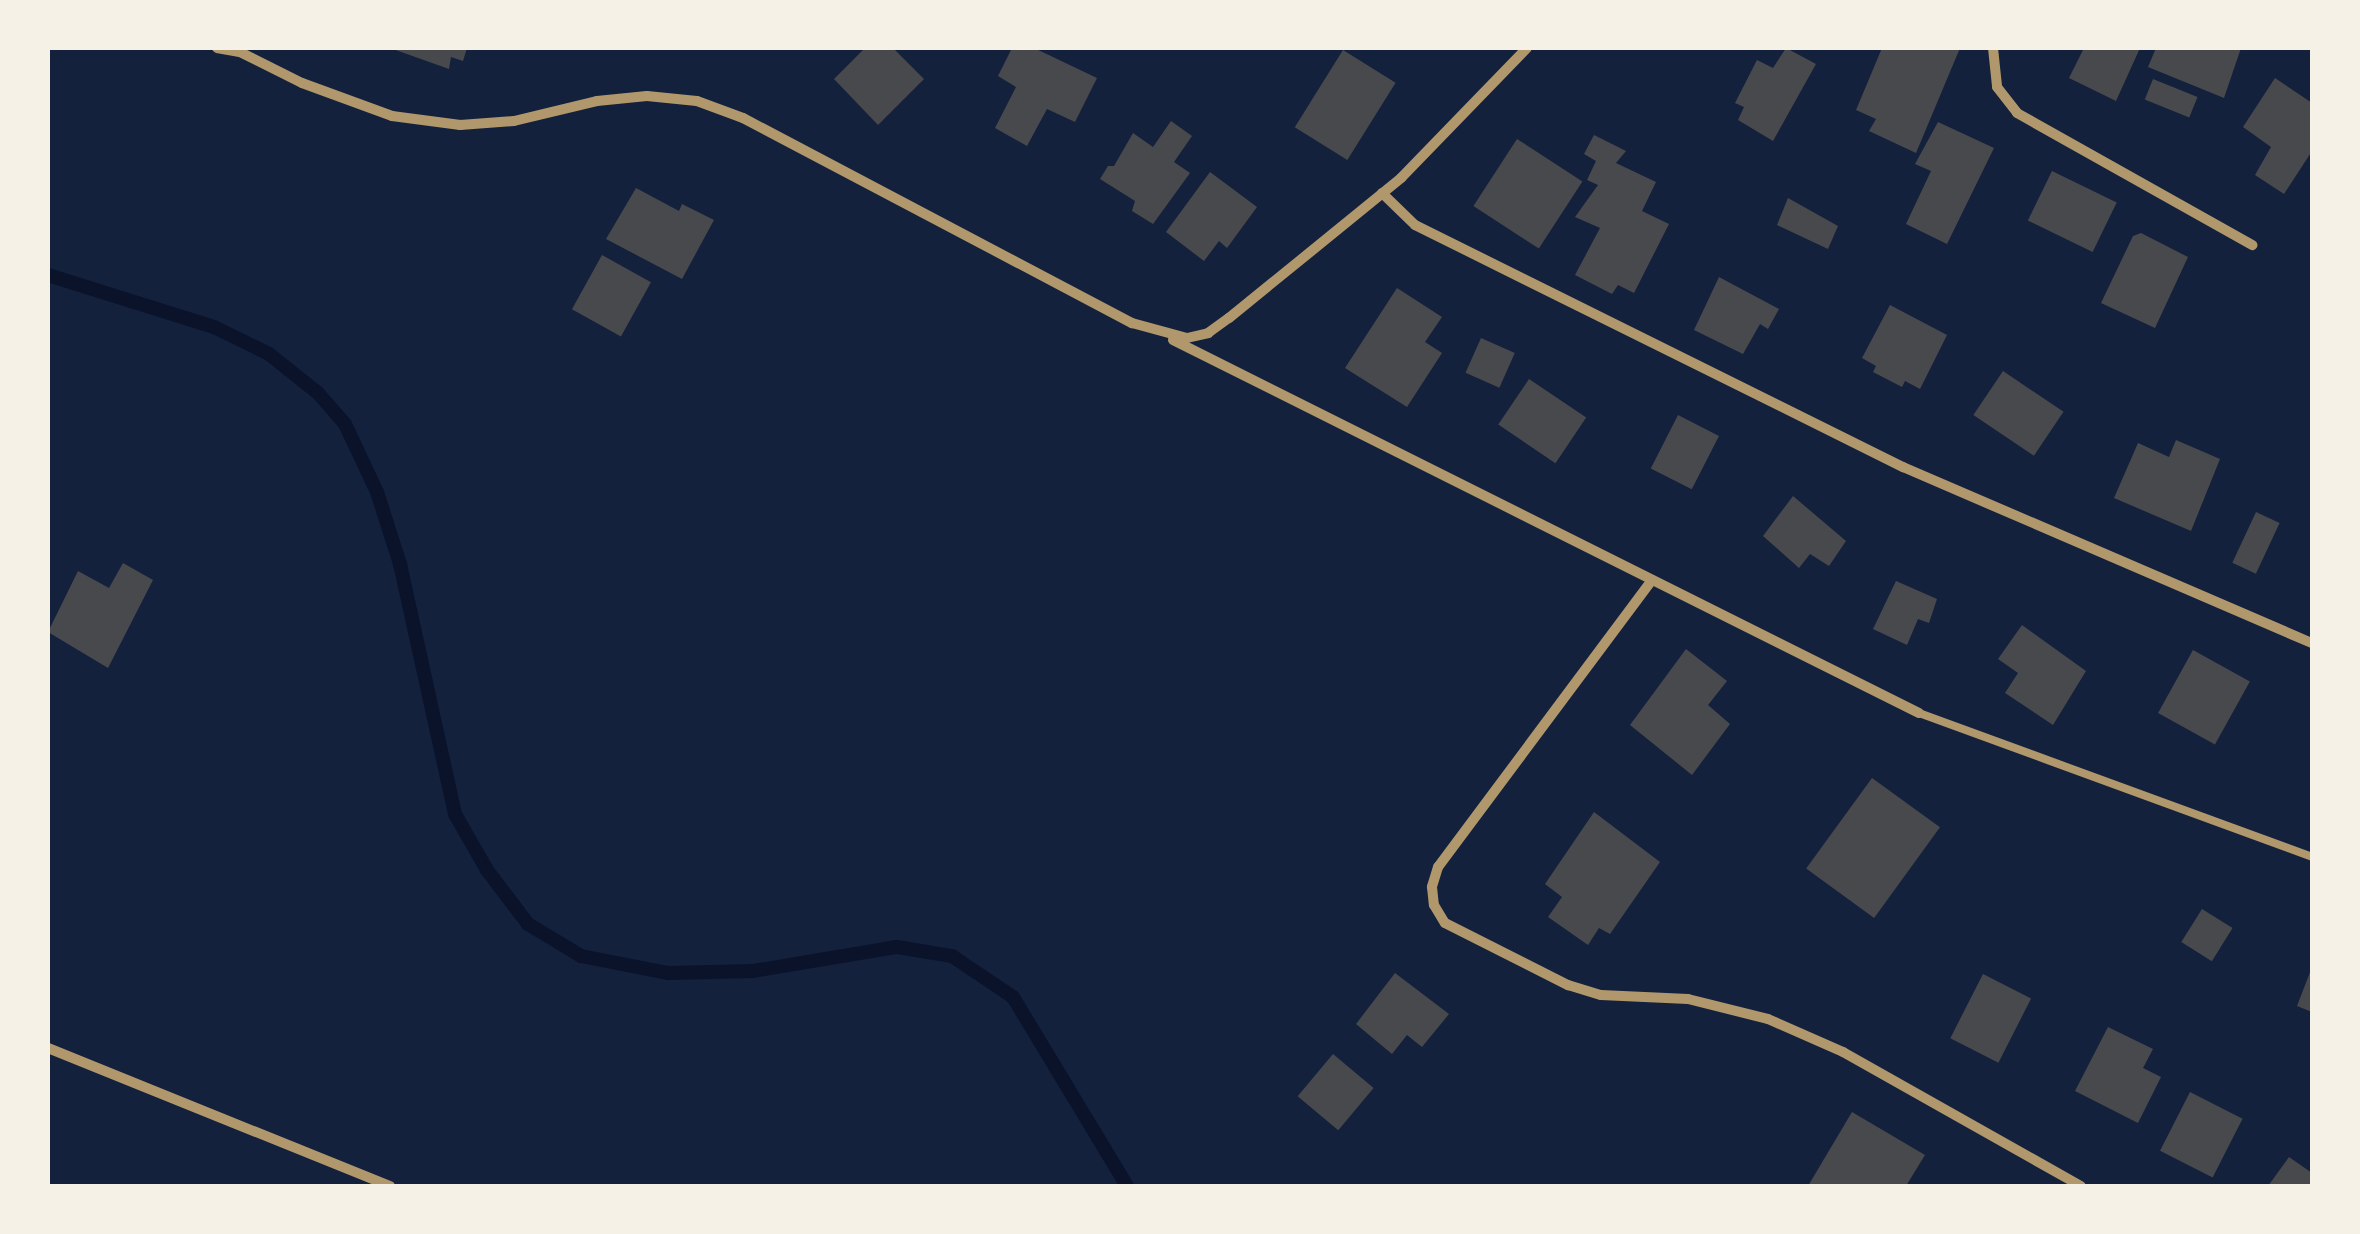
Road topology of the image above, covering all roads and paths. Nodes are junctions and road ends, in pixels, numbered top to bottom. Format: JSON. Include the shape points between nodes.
{"nodes":[{"id":1,"x":217,"y":48,"type":"edge"},
{"id":2,"x":1528,"y":48,"type":"edge"},
{"id":3,"x":1993,"y":48,"type":"edge"},
{"id":4,"x":1382,"y":194,"type":"junction"},
{"id":5,"x":2252,"y":245,"type":"dead end"},
{"id":6,"x":1164,"y":336,"type":"junction"},
{"id":7,"x":1652,"y":580,"type":"junction"},
{"id":8,"x":2312,"y":643,"type":"edge"},
{"id":9,"x":1919,"y":713,"type":"joint"},
{"id":10,"x":2312,"y":857,"type":"edge"},
{"id":11,"x":48,"y":1048,"type":"edge"},
{"id":12,"x":390,"y":1186,"type":"edge"},
{"id":13,"x":2082,"y":1186,"type":"edge"}],
"edges":[{"from":1,"to":6,"type":"street","via":[[392,116],[460,125],[630,98],[697,101],[743,118]]},
{"from":2,"to":4,"type":"street"},
{"from":3,"to":5,"type":"street","via":[[1998,87],[2017,113]]},
{"from":4,"to":6,"type":"street","via":[[1208,332]]},
{"from":4,"to":8,"type":"street","via":[[1415,225],[1903,467]]},
{"from":6,"to":7,"type":"street"},
{"from":7,"to":9,"type":"street"},
{"from":7,"to":13,"type":"street","via":[[1438,868],[1434,905],[1445,922],[1568,986],[1688,998],[1768,1019],[1843,1052]]},
{"from":9,"to":10,"type":"lane"},
{"from":11,"to":12,"type":"street"}]}
